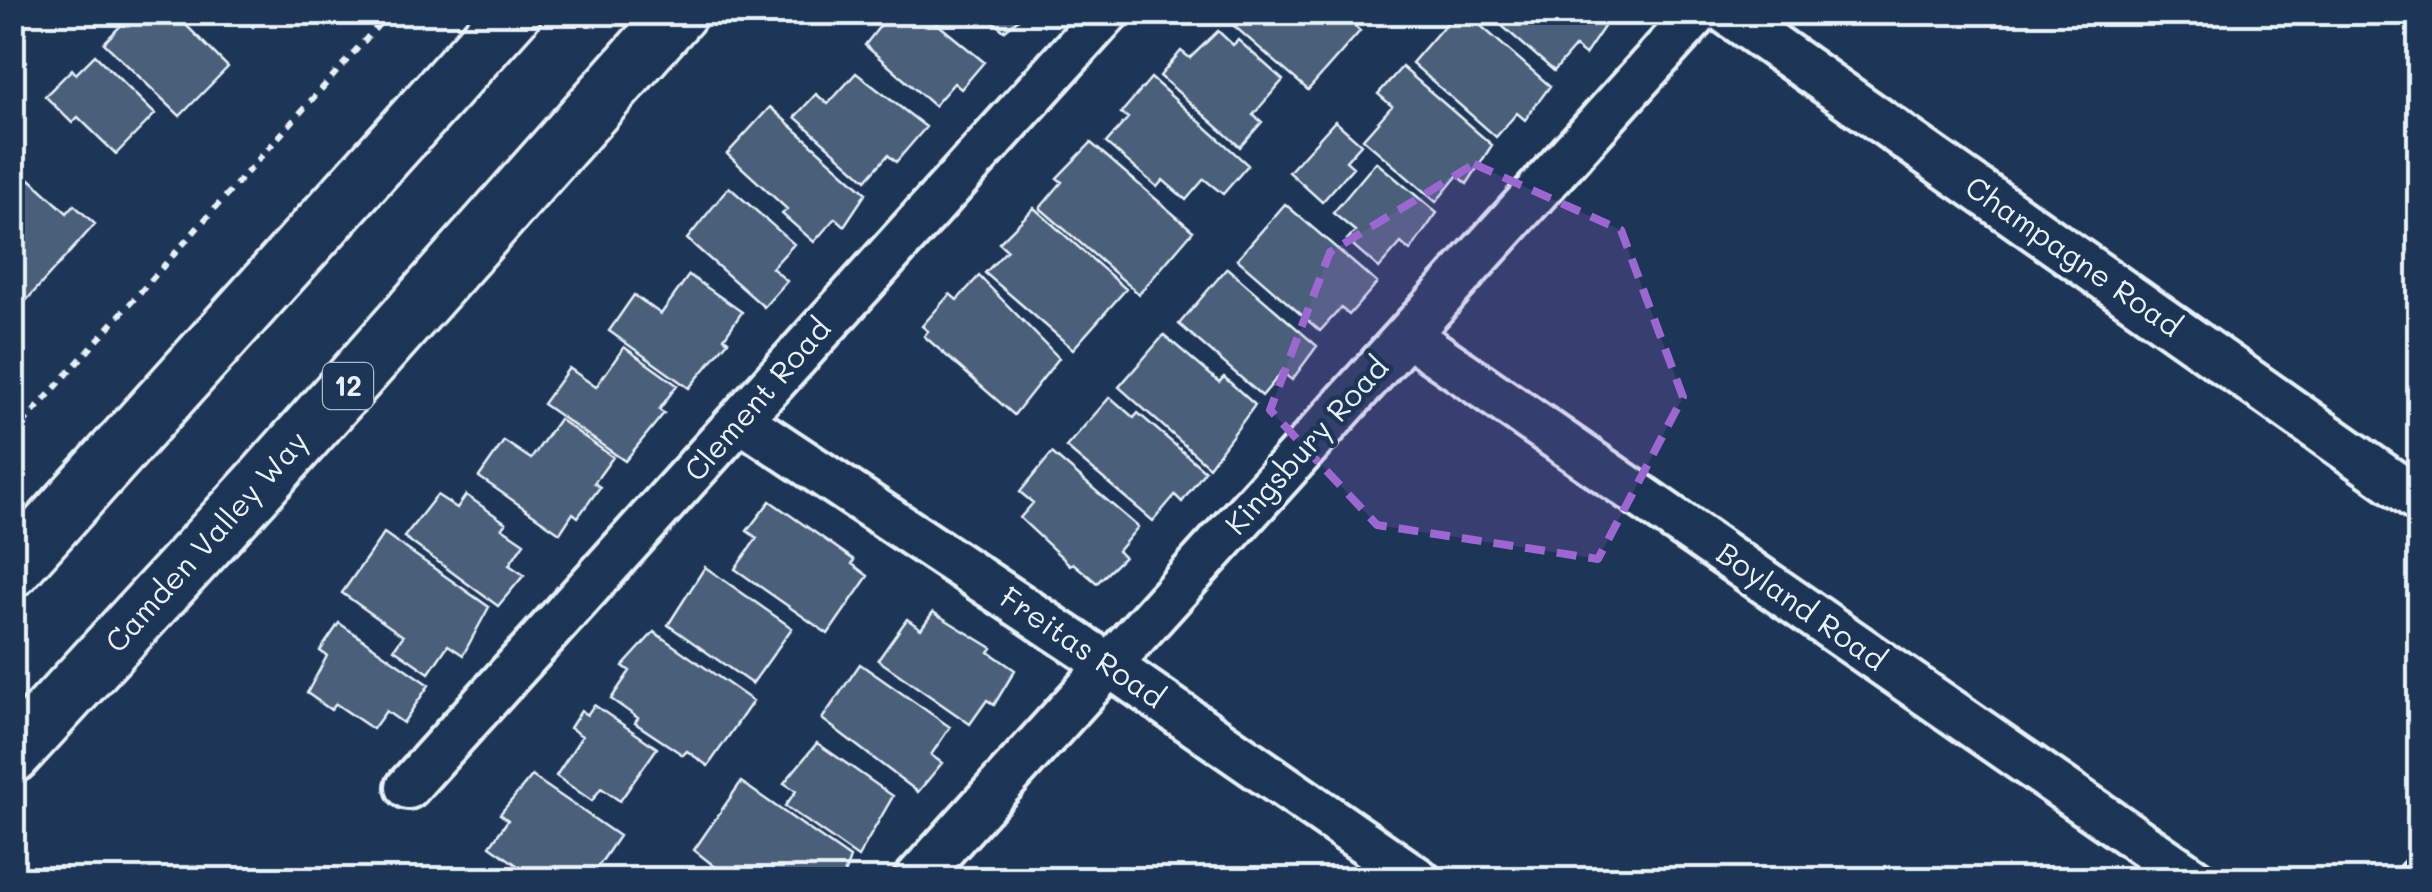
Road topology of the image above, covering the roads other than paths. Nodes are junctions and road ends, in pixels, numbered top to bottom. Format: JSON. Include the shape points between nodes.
{"nodes":[{"id":1,"x":513,"y":12,"type":"edge"},
{"id":2,"x":679,"y":12,"type":"edge"},
{"id":3,"x":1108,"y":12,"type":"edge"},
{"id":4,"x":1700,"y":12,"type":"edge"},
{"id":5,"x":1726,"y":12,"type":"edge"},
{"id":6,"x":1408,"y":335,"type":"junction"},
{"id":7,"x":742,"y":421,"type":"junction"},
{"id":8,"x":2420,"y":502,"type":"edge"},
{"id":9,"x":12,"y":569,"type":"edge"},
{"id":10,"x":1109,"y":665,"type":"junction"},
{"id":11,"x":18,"y":753,"type":"edge"},
{"id":12,"x":408,"y":787,"type":"dead end"},
{"id":13,"x":915,"y":880,"type":"edge"},
{"id":14,"x":1419,"y":880,"type":"edge"},
{"id":15,"x":2195,"y":880,"type":"edge"}],
"edges":[{"from":1,"to":9,"type":"main road"},
{"from":2,"to":11,"type":"main road","name":"Camden Valley Way","number":"12"},
{"from":3,"to":7,"type":"street","name":"Clement Road"},
{"from":4,"to":6,"type":"street","name":"Kingsbury Road"},
{"from":5,"to":8,"type":"street","name":"Champagne Road"},
{"from":6,"to":10,"type":"street","name":"Kingsbury Road"},
{"from":6,"to":15,"type":"street","name":"Boyland Road"},
{"from":7,"to":10,"type":"street","name":"Freitas Road"},
{"from":7,"to":12,"type":"street","name":"Clement Road"},
{"from":10,"to":13,"type":"street","name":"Kingsbury Road"},
{"from":10,"to":14,"type":"street","name":"Freitas Road"}]}
